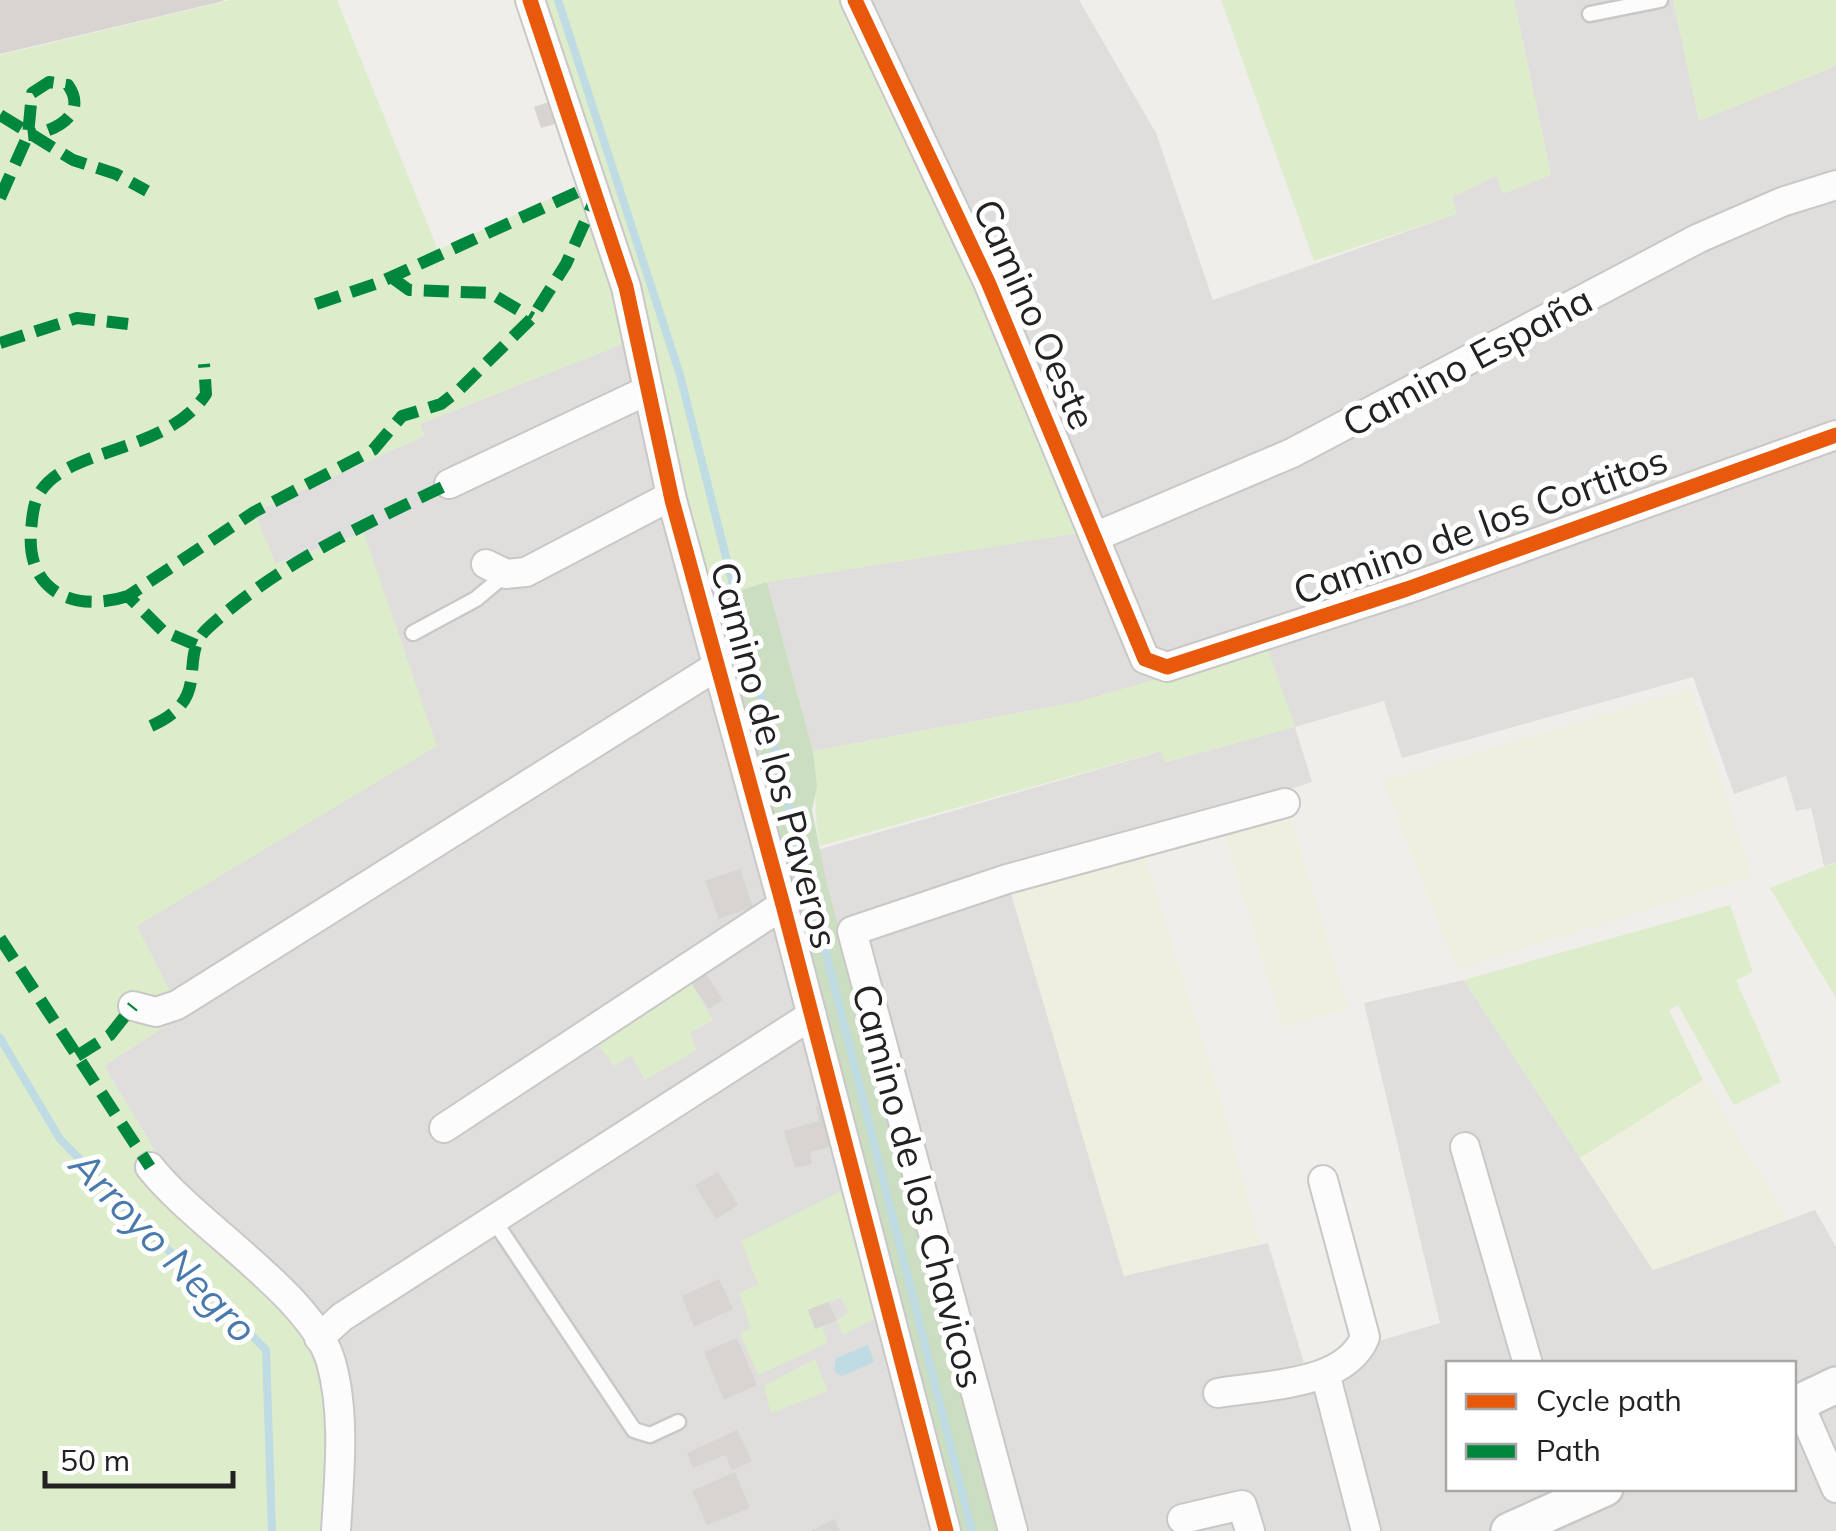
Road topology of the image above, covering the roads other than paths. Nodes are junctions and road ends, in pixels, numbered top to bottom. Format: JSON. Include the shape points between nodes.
{"nodes":[{"id":1,"x":530,"y":0,"type":"edge"},
{"id":2,"x":855,"y":0,"type":"edge"},
{"id":3,"x":1660,"y":0,"type":"edge"},
{"id":4,"x":1590,"y":14,"type":"dead end"},
{"id":5,"x":1836,"y":185,"type":"edge"},
{"id":6,"x":646,"y":391,"type":"junction"},
{"id":7,"x":1836,"y":435,"type":"edge"},
{"id":8,"x":449,"y":484,"type":"dead end"},
{"id":9,"x":671,"y":496,"type":"junction"},
{"id":10,"x":1097,"y":536,"type":"junction"},
{"id":11,"x":496,"y":569,"type":"joint"},
{"id":12,"x":412,"y":633,"type":"dead end"},
{"id":13,"x":1145,"y":658,"type":"joint"},
{"id":14,"x":718,"y":666,"type":"junction"},
{"id":15,"x":1286,"y":803,"type":"dead end"},
{"id":16,"x":784,"y":905,"type":"junction"},
{"id":17,"x":134,"y":1006,"type":"dead end"},
{"id":18,"x":812,"y":1015,"type":"junction"},
{"id":19,"x":444,"y":1128,"type":"dead end"},
{"id":20,"x":1465,"y":1147,"type":"dead end"},
{"id":21,"x":150,"y":1167,"type":"dead end"},
{"id":22,"x":1323,"y":1180,"type":"dead end"},
{"id":23,"x":495,"y":1222,"type":"junction"},
{"id":24,"x":319,"y":1338,"type":"junction"},
{"id":25,"x":1527,"y":1361,"type":"edge"},
{"id":26,"x":1324,"y":1373,"type":"junction"},
{"id":27,"x":1836,"y":1385,"type":"edge"},
{"id":28,"x":1218,"y":1394,"type":"dead end"},
{"id":29,"x":1796,"y":1404,"type":"edge"},
{"id":30,"x":678,"y":1422,"type":"dead end"},
{"id":31,"x":1836,"y":1488,"type":"edge"},
{"id":32,"x":1567,"y":1496,"type":"edge"},
{"id":33,"x":1182,"y":1519,"type":"dead end"},
{"id":34,"x":336,"y":1531,"type":"edge"},
{"id":35,"x":946,"y":1531,"type":"edge"},
{"id":36,"x":1014,"y":1531,"type":"edge"},
{"id":37,"x":1250,"y":1531,"type":"edge"},
{"id":38,"x":1366,"y":1531,"type":"edge"},
{"id":39,"x":1509,"y":1531,"type":"edge"}],
"edges":[{"from":1,"to":6,"type":"street","name":"Camino de los Paveros","via":[[612,237]]},
{"from":2,"to":10,"type":"street","name":"Camino Oeste","via":[[988,282]]},
{"from":3,"to":4,"type":"lane"},
{"from":5,"to":10,"type":"street","name":"Camino España","via":[[1699,238],[1292,452]]},
{"from":6,"to":8,"type":"street"},
{"from":6,"to":9,"type":"street","name":"Camino de los Paveros"},
{"from":7,"to":13,"type":"street","name":"Camino de los Cortitos","via":[[1167,667]]},
{"from":9,"to":11,"type":"street","via":[[526,572]]},
{"from":9,"to":14,"type":"street","name":"Camino de los Paveros"},
{"from":10,"to":13,"type":"street","name":"Camino Oeste"},
{"from":11,"to":12,"type":"lane","via":[[476,599]]},
{"from":14,"to":16,"type":"street","name":"Camino de los Paveros"},
{"from":14,"to":17,"type":"street","via":[[178,1005],[156,1012]]},
{"from":15,"to":36,"type":"street","name":"Camino de los Chavicos","via":[[1007,879],[852,931]]},
{"from":16,"to":18,"type":"street","name":"Camino de los Paveros"},
{"from":16,"to":19,"type":"street"},
{"from":18,"to":23,"type":"street"},
{"from":18,"to":35,"type":"street","name":"Camino de los Paveros"},
{"from":20,"to":25,"type":"street"},
{"from":21,"to":24,"type":"street","via":[[185,1208],[301,1312]]},
{"from":22,"to":26,"type":"street","via":[[1365,1337],[1356,1355]]},
{"from":23,"to":24,"type":"street"},
{"from":23,"to":30,"type":"lane","via":[[634,1430],[650,1435]]},
{"from":24,"to":34,"type":"street","via":[[336,1383]]},
{"from":26,"to":28,"type":"street"},
{"from":26,"to":38,"type":"street"},
{"from":27,"to":29,"type":"street"},
{"from":29,"to":31,"type":"street"},
{"from":32,"to":39,"type":"street"},
{"from":33,"to":37,"type":"street","via":[[1242,1505]]}]}
